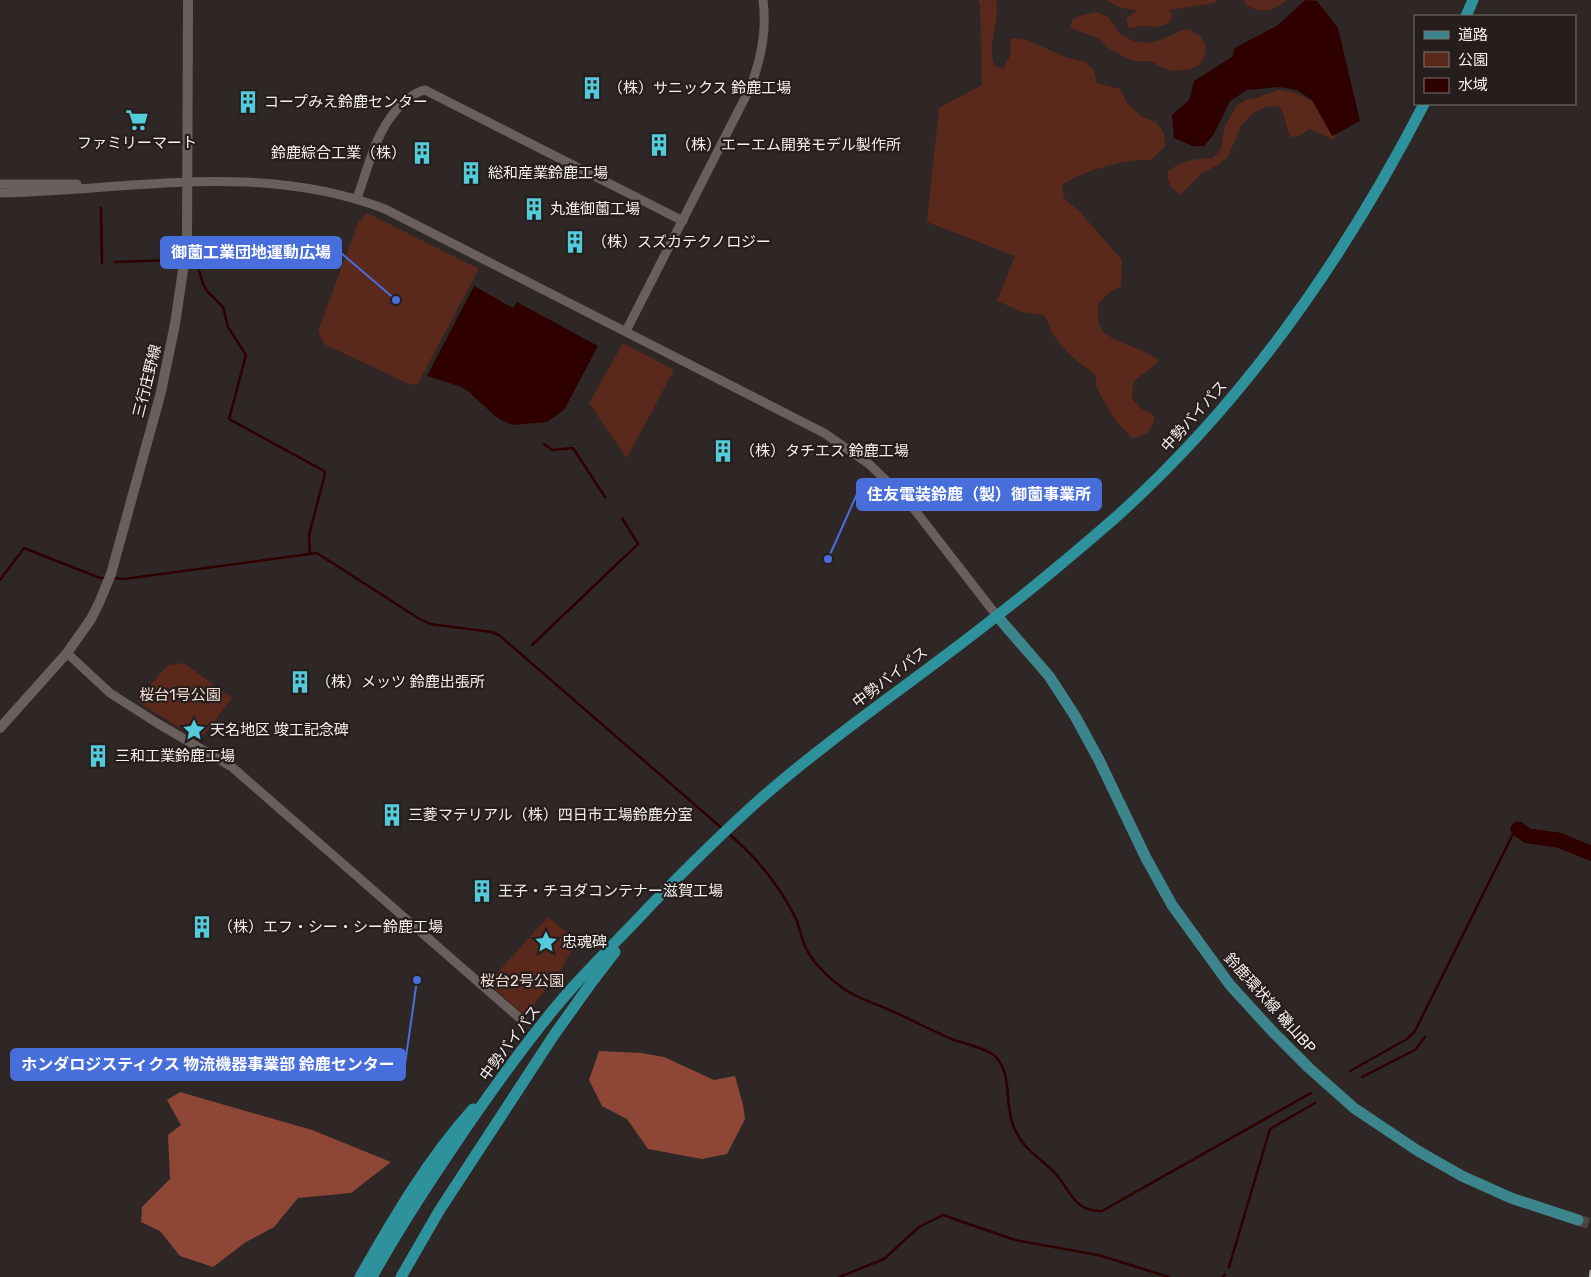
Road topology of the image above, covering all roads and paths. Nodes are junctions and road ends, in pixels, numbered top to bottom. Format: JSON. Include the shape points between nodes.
{"nodes":[{"id":1,"x":188,"y":0,"type":"edge"},
{"id":2,"x":764,"y":0,"type":"edge"},
{"id":3,"x":1473,"y":0,"type":"edge"},
{"id":4,"x":1466,"y":15,"type":"edge"},
{"id":5,"x":1423,"y":105,"type":"edge"},
{"id":6,"x":187,"y":180,"type":"junction"},
{"id":7,"x":0,"y":184,"type":"edge"},
{"id":8,"x":108,"y":186,"type":"junction"},
{"id":9,"x":0,"y":193,"type":"edge"},
{"id":10,"x":357,"y":198,"type":"junction"},
{"id":11,"x":683,"y":221,"type":"junction"},
{"id":12,"x":626,"y":331,"type":"junction"},
{"id":13,"x":997,"y":616,"type":"junction"},
{"id":14,"x":68,"y":653,"type":"junction"},
{"id":15,"x":0,"y":728,"type":"edge"},
{"id":16,"x":656,"y":900,"type":"junction"},
{"id":17,"x":523,"y":1021,"type":"dead end"},
{"id":18,"x":432,"y":1170,"type":"junction"},
{"id":19,"x":1578,"y":1220,"type":"tunnel mouth"},
{"id":20,"x":360,"y":1277,"type":"edge"},
{"id":21,"x":372,"y":1277,"type":"edge"},
{"id":22,"x":401,"y":1277,"type":"edge"}],
"edges":[{"from":1,"to":6,"type":"main road","name":"三行庄野線"},
{"from":2,"to":11,"type":"street","via":[[762,43],[754,77]]},
{"from":3,"to":4,"type":"highway"},
{"from":5,"to":13,"type":"highway","name":"中勢バイパス","via":[[1342,246],[1252,374],[1168,467],[1114,518]]},
{"from":6,"to":8,"type":"street"},
{"from":6,"to":10,"type":"street","via":[[286,184]]},
{"from":6,"to":14,"type":"main road","name":"三行庄野線","via":[[187,243],[170,355],[111,574],[91,619]]},
{"from":7,"to":8,"type":"street"},
{"from":8,"to":9,"type":"street"},
{"from":10,"to":11,"type":"street","via":[[385,124],[412,96],[425,90]]},
{"from":10,"to":12,"type":"street","via":[[431,231]]},
{"from":11,"to":12,"type":"street"},
{"from":12,"to":13,"type":"street","via":[[824,433],[869,464],[914,509]]},
{"from":13,"to":16,"type":"highway","name":"中勢バイパス","via":[[759,800]]},
{"from":13,"to":19,"type":"main road","name":"鈴鹿環状線 磯山BP","via":[[1049,676],[1075,716],[1172,905],[1230,985],[1273,1032],[1354,1108],[1418,1150],[1462,1176],[1511,1198]]},
{"from":14,"to":15,"type":"main road","name":"三行庄野線"},
{"from":14,"to":17,"type":"street","via":[[110,693],[232,767]]},
{"from":16,"to":18,"type":"highway","name":"中勢バイパス","via":[[572,988],[462,1120]]},
{"from":16,"to":22,"type":"highway","via":[[554,1035],[439,1211]]},
{"from":18,"to":20,"type":"highway","via":[[386,1231]]},
{"from":18,"to":21,"type":"highway"}]}
